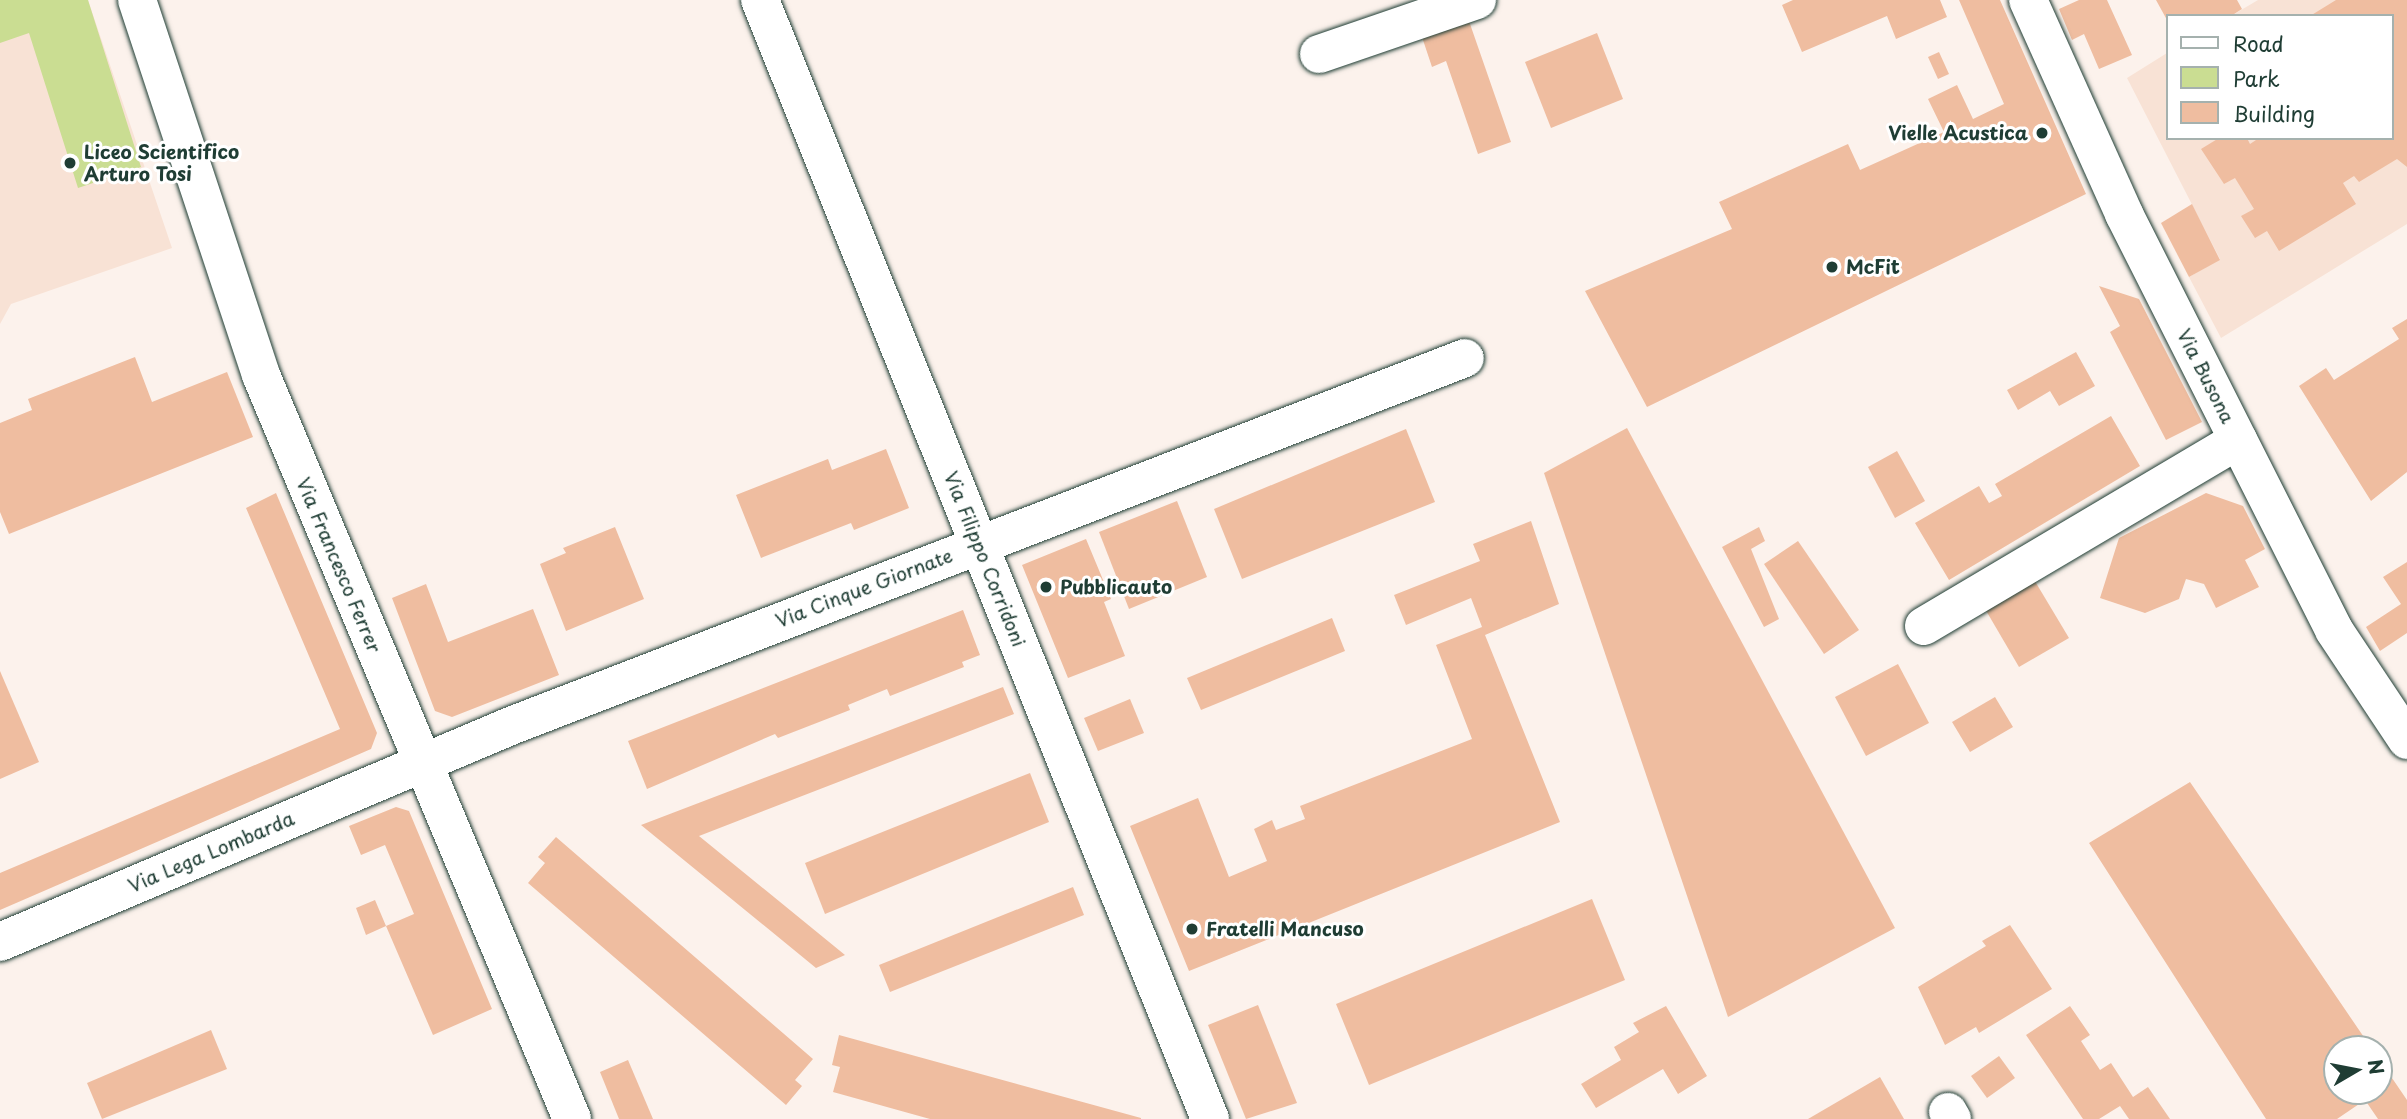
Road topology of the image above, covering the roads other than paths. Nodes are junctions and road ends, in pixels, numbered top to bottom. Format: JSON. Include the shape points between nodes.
{"nodes":[{"id":1,"x":137,"y":0,"type":"edge"},
{"id":2,"x":760,"y":0,"type":"edge"},
{"id":3,"x":1477,"y":0,"type":"edge"},
{"id":4,"x":2032,"y":2,"type":"edge"},
{"id":5,"x":1319,"y":54,"type":"dead end"},
{"id":6,"x":1465,"y":358,"type":"dead end"},
{"id":7,"x":2238,"y":440,"type":"junction"},
{"id":8,"x":979,"y":543,"type":"junction"},
{"id":9,"x":1924,"y":626,"type":"dead end"},
{"id":10,"x":2407,"y":740,"type":"edge"},
{"id":11,"x":422,"y":762,"type":"junction"},
{"id":12,"x":0,"y":942,"type":"edge"},
{"id":13,"x":572,"y":1119,"type":"edge"},
{"id":14,"x":1210,"y":1119,"type":"edge"}],
"edges":[{"from":1,"to":11,"type":"street","name":"Via Francesco Ferrer","via":[[244,331]]},
{"from":2,"to":8,"type":"street","name":"Via Filippo Corridoni"},
{"from":3,"to":5,"type":"street"},
{"from":4,"to":7,"type":"street","name":"Via Busona","via":[[2123,214]]},
{"from":6,"to":8,"type":"street","name":"Via Cinque Giornate"},
{"from":7,"to":9,"type":"street"},
{"from":7,"to":10,"type":"street","name":"Via Busona","via":[[2334,630]]},
{"from":8,"to":11,"type":"street","name":"Via Cinque Giornate"},
{"from":8,"to":14,"type":"street","name":"Via Filippo Corridoni"},
{"from":11,"to":12,"type":"street","name":"Via Lega Lombarda"},
{"from":11,"to":13,"type":"street","name":"Via Francesco Ferrer"}]}
